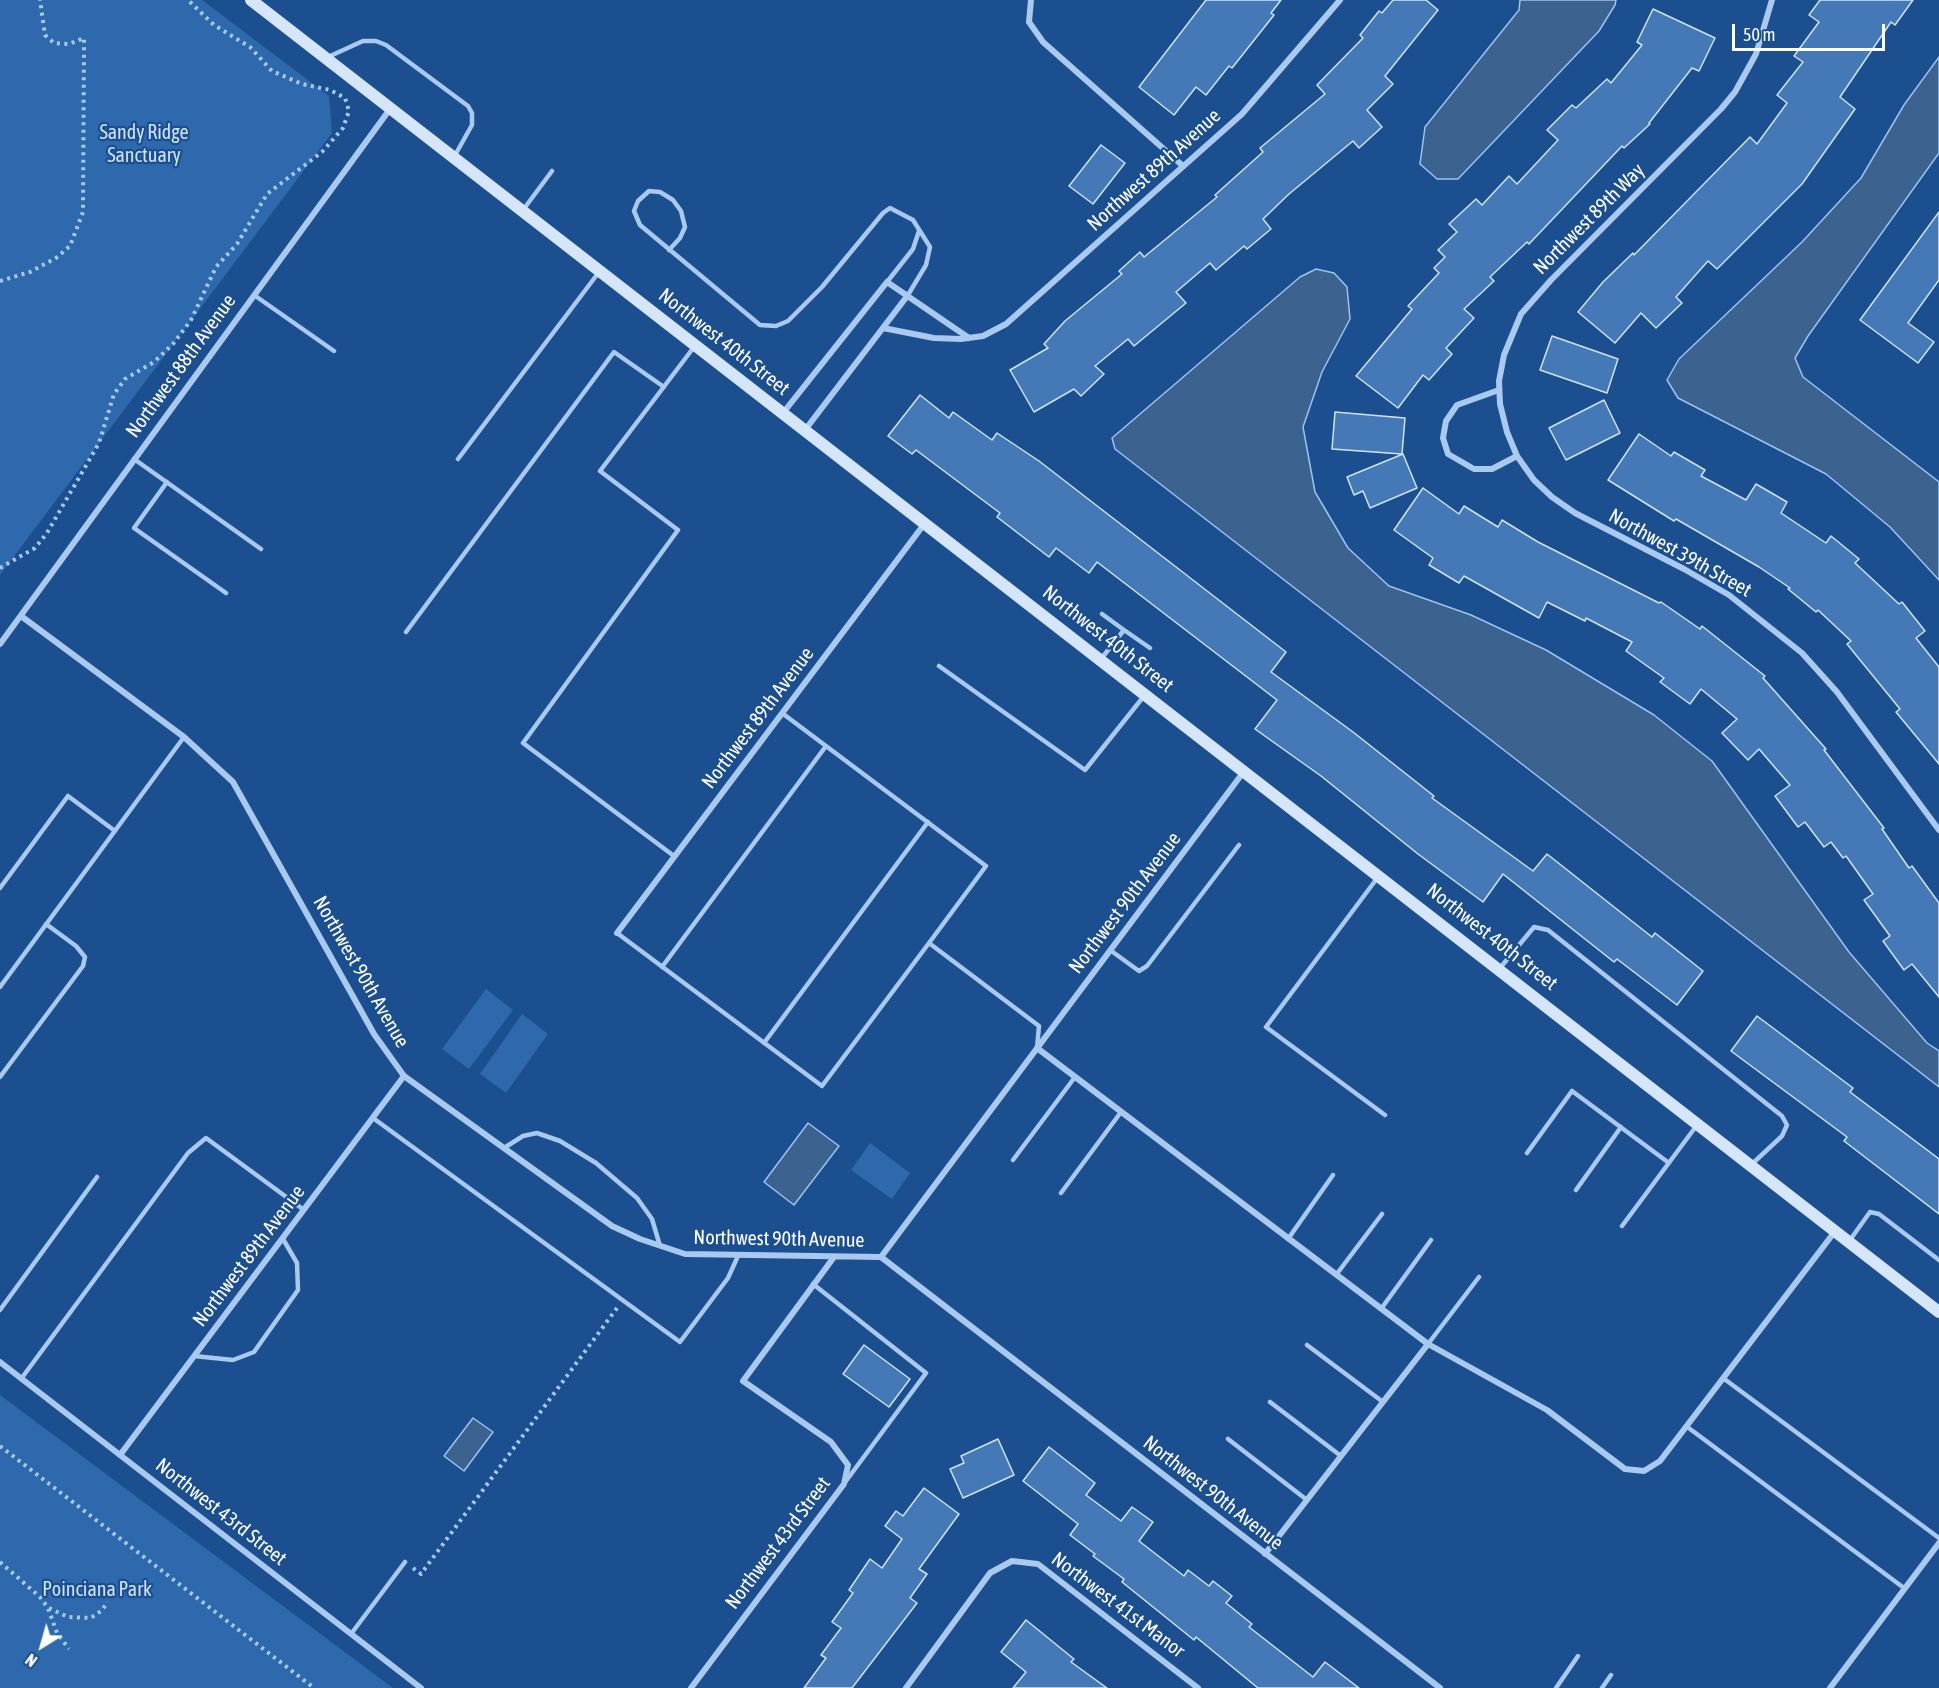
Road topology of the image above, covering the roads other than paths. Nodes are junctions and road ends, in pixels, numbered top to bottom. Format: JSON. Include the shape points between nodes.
{"nodes":[{"id":1,"x":251,"y":0,"type":"edge"},
{"id":2,"x":1031,"y":0,"type":"edge"},
{"id":3,"x":1340,"y":0,"type":"edge"},
{"id":4,"x":1772,"y":0,"type":"edge"},
{"id":5,"x":326,"y":58,"type":"junction"},
{"id":6,"x":390,"y":109,"type":"junction"},
{"id":7,"x":454,"y":157,"type":"junction"},
{"id":8,"x":1183,"y":166,"type":"junction"},
{"id":9,"x":552,"y":171,"type":"dead end"},
{"id":10,"x":523,"y":210,"type":"junction"},
{"id":11,"x":919,"y":231,"type":"junction"},
{"id":12,"x":669,"y":250,"type":"junction"},
{"id":13,"x":601,"y":270,"type":"junction"},
{"id":14,"x":887,"y":282,"type":"junction"},
{"id":15,"x":254,"y":295,"type":"junction"},
{"id":16,"x":908,"y":295,"type":"junction"},
{"id":17,"x":883,"y":328,"type":"junction"},
{"id":18,"x":969,"y":338,"type":"junction"},
{"id":19,"x":696,"y":345,"type":"junction"},
{"id":20,"x":334,"y":351,"type":"dead end"},
{"id":21,"x":664,"y":387,"type":"junction"},
{"id":22,"x":1499,"y":390,"type":"junction"},
{"id":23,"x":783,"y":413,"type":"junction"},
{"id":24,"x":804,"y":430,"type":"junction"},
{"id":25,"x":1517,"y":456,"type":"junction"},
{"id":26,"x":134,"y":459,"type":"junction"},
{"id":27,"x":458,"y":459,"type":"dead end"},
{"id":28,"x":1534,"y":480,"type":"joint"},
{"id":29,"x":167,"y":482,"type":"junction"},
{"id":30,"x":925,"y":523,"type":"junction"},
{"id":31,"x":261,"y":549,"type":"dead end"},
{"id":32,"x":226,"y":593,"type":"dead end"},
{"id":33,"x":1102,"y":614,"type":"dead end"},
{"id":34,"x":21,"y":616,"type":"junction"},
{"id":35,"x":1124,"y":630,"type":"junction"},
{"id":36,"x":406,"y":632,"type":"dead end"},
{"id":37,"x":0,"y":644,"type":"edge"},
{"id":38,"x":1150,"y":648,"type":"dead end"},
{"id":39,"x":1101,"y":659,"type":"junction"},
{"id":40,"x":939,"y":666,"type":"dead end"},
{"id":41,"x":1146,"y":693,"type":"junction"},
{"id":42,"x":782,"y":713,"type":"junction"},
{"id":43,"x":184,"y":737,"type":"junction"},
{"id":44,"x":826,"y":746,"type":"junction"},
{"id":45,"x":1245,"y":770,"type":"junction"},
{"id":46,"x":928,"y":822,"type":"junction"},
{"id":47,"x":1939,"y":830,"type":"edge"},
{"id":48,"x":115,"y":831,"type":"junction"},
{"id":49,"x":1239,"y":845,"type":"dead end"},
{"id":50,"x":674,"y":856,"type":"junction"},
{"id":51,"x":1380,"y":875,"type":"junction"},
{"id":52,"x":0,"y":888,"type":"edge"},
{"id":53,"x":46,"y":924,"type":"junction"},
{"id":54,"x":616,"y":933,"type":"joint"},
{"id":55,"x":929,"y":943,"type":"junction"},
{"id":56,"x":1110,"y":950,"type":"junction"},
{"id":57,"x":662,"y":967,"type":"junction"},
{"id":58,"x":1500,"y":968,"type":"junction"},
{"id":59,"x":0,"y":987,"type":"edge"},
{"id":60,"x":764,"y":1043,"type":"junction"},
{"id":61,"x":1037,"y":1048,"type":"junction"},
{"id":62,"x":404,"y":1076,"type":"junction"},
{"id":63,"x":0,"y":1077,"type":"edge"},
{"id":64,"x":1075,"y":1077,"type":"junction"},
{"id":65,"x":1121,"y":1112,"type":"junction"},
{"id":66,"x":1385,"y":1115,"type":"dead end"},
{"id":67,"x":373,"y":1119,"type":"junction"},
{"id":68,"x":1699,"y":1123,"type":"junction"},
{"id":69,"x":1621,"y":1127,"type":"junction"},
{"id":70,"x":504,"y":1148,"type":"junction"},
{"id":71,"x":1527,"y":1154,"type":"dead end"},
{"id":72,"x":1012,"y":1160,"type":"dead end"},
{"id":73,"x":1669,"y":1163,"type":"junction"},
{"id":74,"x":1752,"y":1164,"type":"junction"},
{"id":75,"x":1333,"y":1175,"type":"dead end"},
{"id":76,"x":97,"y":1177,"type":"dead end"},
{"id":77,"x":1576,"y":1190,"type":"dead end"},
{"id":78,"x":1060,"y":1193,"type":"dead end"},
{"id":79,"x":304,"y":1210,"type":"junction"},
{"id":80,"x":1383,"y":1214,"type":"dead end"},
{"id":81,"x":1622,"y":1227,"type":"dead end"},
{"id":82,"x":1836,"y":1230,"type":"junction"},
{"id":83,"x":283,"y":1239,"type":"junction"},
{"id":84,"x":1288,"y":1239,"type":"junction"},
{"id":85,"x":1431,"y":1240,"type":"dead end"},
{"id":86,"x":1850,"y":1240,"type":"junction"},
{"id":87,"x":660,"y":1246,"type":"junction"},
{"id":88,"x":738,"y":1256,"type":"junction"},
{"id":89,"x":834,"y":1257,"type":"junction"},
{"id":90,"x":881,"y":1257,"type":"junction"},
{"id":91,"x":1939,"y":1260,"type":"edge"},
{"id":92,"x":1336,"y":1275,"type":"junction"},
{"id":93,"x":1479,"y":1277,"type":"dead end"},
{"id":94,"x":813,"y":1284,"type":"junction"},
{"id":95,"x":1381,"y":1309,"type":"junction"},
{"id":96,"x":0,"y":1310,"type":"edge"},
{"id":97,"x":1939,"y":1312,"type":"edge"},
{"id":98,"x":1428,"y":1344,"type":"junction"},
{"id":99,"x":1306,"y":1345,"type":"dead end"},
{"id":100,"x":194,"y":1356,"type":"junction"},
{"id":101,"x":0,"y":1362,"type":"edge"},
{"id":102,"x":1723,"y":1378,"type":"junction"},
{"id":103,"x":21,"y":1379,"type":"junction"},
{"id":104,"x":1270,"y":1402,"type":"dead end"},
{"id":105,"x":1383,"y":1402,"type":"junction"},
{"id":106,"x":1686,"y":1426,"type":"junction"},
{"id":107,"x":1228,"y":1439,"type":"dead end"},
{"id":108,"x":120,"y":1455,"type":"junction"},
{"id":109,"x":1341,"y":1456,"type":"junction"},
{"id":110,"x":844,"y":1484,"type":"junction"},
{"id":111,"x":1307,"y":1500,"type":"junction"},
{"id":112,"x":1939,"y":1538,"type":"edge"},
{"id":113,"x":1939,"y":1543,"type":"edge"},
{"id":114,"x":1265,"y":1554,"type":"junction"},
{"id":115,"x":405,"y":1562,"type":"road end"},
{"id":116,"x":1905,"y":1587,"type":"junction"},
{"id":117,"x":351,"y":1634,"type":"junction"},
{"id":118,"x":1578,"y":1656,"type":"dead end"},
{"id":119,"x":1611,"y":1675,"type":"dead end"},
{"id":120,"x":421,"y":1688,"type":"edge"},
{"id":121,"x":691,"y":1688,"type":"edge"},
{"id":122,"x":906,"y":1688,"type":"edge"},
{"id":123,"x":1198,"y":1688,"type":"edge"},
{"id":124,"x":1440,"y":1688,"type":"edge"},
{"id":125,"x":1556,"y":1688,"type":"edge"},
{"id":126,"x":1602,"y":1688,"type":"edge"},
{"id":127,"x":1830,"y":1688,"type":"edge"}],
"edges":[{"from":1,"to":5,"type":"street","name":"Northwest 40th Street"},
{"from":2,"to":8,"type":"street","via":[[1029,22],[1043,42]]},
{"from":3,"to":8,"type":"street","name":"Northwest 89th Avenue","via":[[1242,114]]},
{"from":4,"to":22,"type":"street","name":"Northwest 89th Way","via":[[1756,54],[1728,101],[1521,314],[1504,355]]},
{"from":5,"to":6,"type":"street","name":"Northwest 40th Street"},
{"from":5,"to":7,"type":"lane","via":[[363,41],[376,41],[468,106],[472,125]]},
{"from":6,"to":7,"type":"street","name":"Northwest 40th Street"},
{"from":6,"to":15,"type":"street","name":"Northwest 88th Avenue"},
{"from":7,"to":10,"type":"street","name":"Northwest 40th Street"},
{"from":8,"to":18,"type":"street","name":"Northwest 89th Avenue","via":[[1006,324],[983,336]]},
{"from":9,"to":10,"type":"lane"},
{"from":10,"to":13,"type":"street","name":"Northwest 40th Street"},
{"from":11,"to":12,"type":"lane","via":[[913,220],[890,208],[822,287],[788,321],[776,326],[760,325]]},
{"from":11,"to":14,"type":"lane","via":[[913,249]]},
{"from":11,"to":16,"type":"lane","via":[[930,247],[926,265]]},
{"from":12,"to":12,"type":"lane","via":[[636,217],[638,201],[649,191],[673,200],[681,211],[685,227]]},
{"from":13,"to":19,"type":"street","name":"Northwest 40th Street"},
{"from":13,"to":27,"type":"lane"},
{"from":14,"to":16,"type":"street"},
{"from":14,"to":23,"type":"street"},
{"from":15,"to":20,"type":"lane"},
{"from":15,"to":26,"type":"street","name":"Northwest 88th Avenue"},
{"from":16,"to":17,"type":"street"},
{"from":16,"to":18,"type":"street"},
{"from":17,"to":18,"type":"street","name":"Northwest 89th Avenue","via":[[934,338]]},
{"from":17,"to":24,"type":"street"},
{"from":19,"to":21,"type":"lane"},
{"from":19,"to":23,"type":"street","name":"Northwest 40th Street"},
{"from":21,"to":36,"type":"lane","via":[[614,352]]},
{"from":21,"to":50,"type":"lane","via":[[600,471],[678,530],[524,743]]},
{"from":22,"to":25,"type":"street","name":"Northwest 89th Way","via":[[1507,432]]},
{"from":22,"to":25,"type":"street","via":[[1457,405],[1446,421],[1443,438],[1448,454],[1474,469],[1492,469]]},
{"from":23,"to":24,"type":"street","name":"Northwest 40th Street"},
{"from":24,"to":30,"type":"street","name":"Northwest 40th Street"},
{"from":25,"to":28,"type":"street","name":"Northwest 89th Way"},
{"from":26,"to":29,"type":"lane"},
{"from":26,"to":34,"type":"street","name":"Northwest 88th Avenue"},
{"from":28,"to":47,"type":"street","name":"Northwest 39th Street","via":[[1575,513],[1729,595],[1802,653],[1837,692]]},
{"from":29,"to":31,"type":"lane"},
{"from":29,"to":32,"type":"lane","via":[[134,528]]},
{"from":30,"to":39,"type":"street","name":"Northwest 40th Street"},
{"from":30,"to":42,"type":"street","name":"Northwest 89th Avenue"},
{"from":33,"to":35,"type":"lane"},
{"from":34,"to":37,"type":"street","name":"Northwest 88th Avenue"},
{"from":34,"to":43,"type":"street","name":"Northwest 90th Avenue"},
{"from":35,"to":38,"type":"lane"},
{"from":35,"to":39,"type":"lane"},
{"from":39,"to":41,"type":"street","name":"Northwest 40th Street"},
{"from":40,"to":41,"type":"lane","via":[[1085,770]]},
{"from":41,"to":45,"type":"street","name":"Northwest 40th Street"},
{"from":42,"to":44,"type":"lane"},
{"from":42,"to":50,"type":"street","name":"Northwest 89th Avenue"},
{"from":43,"to":48,"type":"lane"},
{"from":43,"to":62,"type":"street","name":"Northwest 90th Avenue","via":[[233,782],[374,1034]]},
{"from":44,"to":46,"type":"lane"},
{"from":44,"to":57,"type":"lane"},
{"from":45,"to":51,"type":"street","name":"Northwest 40th Street"},
{"from":45,"to":56,"type":"street","name":"Northwest 90th Avenue"},
{"from":46,"to":55,"type":"lane","via":[[986,866]]},
{"from":46,"to":60,"type":"lane"},
{"from":48,"to":52,"type":"lane","via":[[68,796]]},
{"from":48,"to":53,"type":"lane"},
{"from":49,"to":56,"type":"lane","via":[[1148,966],[1139,971]]},
{"from":50,"to":54,"type":"street","name":"Northwest 89th Avenue"},
{"from":51,"to":58,"type":"street","name":"Northwest 40th Street"},
{"from":51,"to":66,"type":"lane","via":[[1266,1027]]},
{"from":53,"to":59,"type":"lane"},
{"from":53,"to":63,"type":"lane","via":[[76,946],[85,957],[83,966]]},
{"from":54,"to":57,"type":"lane"},
{"from":55,"to":60,"type":"lane","via":[[822,1086]]},
{"from":55,"to":61,"type":"lane","via":[[1039,1026]]},
{"from":56,"to":61,"type":"street","name":"Northwest 90th Avenue"},
{"from":57,"to":60,"type":"lane"},
{"from":58,"to":68,"type":"street","name":"Northwest 40th Street"},
{"from":58,"to":74,"type":"lane","via":[[1533,927],[1548,930],[1782,1116],[1787,1125],[1782,1136]]},
{"from":61,"to":64,"type":"street"},
{"from":61,"to":90,"type":"street","name":"Northwest 90th Avenue"},
{"from":62,"to":67,"type":"street","name":"Northwest 89th Avenue"},
{"from":62,"to":70,"type":"street","name":"Northwest 90th Avenue"},
{"from":64,"to":65,"type":"street"},
{"from":64,"to":72,"type":"lane"},
{"from":65,"to":78,"type":"lane"},
{"from":65,"to":84,"type":"street"},
{"from":67,"to":79,"type":"street","name":"Northwest 89th Avenue"},
{"from":67,"to":88,"type":"lane","via":[[680,1342],[728,1278]]},
{"from":68,"to":73,"type":"lane"},
{"from":68,"to":74,"type":"street","name":"Northwest 40th Street"},
{"from":69,"to":71,"type":"lane","via":[[1572,1091]]},
{"from":69,"to":73,"type":"lane"},
{"from":69,"to":77,"type":"lane"},
{"from":70,"to":87,"type":"street","name":"Northwest 90th Avenue","via":[[612,1226]]},
{"from":70,"to":87,"type":"lane","via":[[523,1136],[537,1133],[560,1141],[596,1163],[637,1198],[652,1219]]},
{"from":73,"to":81,"type":"lane"},
{"from":74,"to":82,"type":"street","name":"Northwest 40th Street"},
{"from":75,"to":84,"type":"lane"},
{"from":76,"to":96,"type":"lane"},
{"from":79,"to":83,"type":"street","name":"Northwest 89th Avenue"},
{"from":79,"to":103,"type":"lane","via":[[206,1138],[188,1153]]},
{"from":80,"to":92,"type":"lane"},
{"from":82,"to":86,"type":"street","name":"Northwest 40th Street"},
{"from":82,"to":102,"type":"street"},
{"from":83,"to":100,"type":"street","name":"Northwest 89th Avenue"},
{"from":83,"to":100,"type":"lane","via":[[297,1263],[298,1290],[254,1352],[233,1360]]},
{"from":84,"to":92,"type":"street"},
{"from":85,"to":95,"type":"lane"},
{"from":86,"to":91,"type":"lane","via":[[1870,1212],[1879,1214]]},
{"from":86,"to":97,"type":"street","name":"Northwest 40th Street"},
{"from":87,"to":88,"type":"street","name":"Northwest 90th Avenue","via":[[684,1254]]},
{"from":88,"to":89,"type":"street","name":"Northwest 90th Avenue"},
{"from":89,"to":90,"type":"street","name":"Northwest 90th Avenue"},
{"from":89,"to":94,"type":"street"},
{"from":90,"to":114,"type":"street","name":"Northwest 90th Avenue"},
{"from":92,"to":95,"type":"street"},
{"from":93,"to":98,"type":"lane"},
{"from":94,"to":110,"type":"street","name":"Northwest 43rd Street","via":[[743,1381],[831,1442],[848,1465]]},
{"from":94,"to":110,"type":"lane","via":[[926,1373]]},
{"from":95,"to":98,"type":"street"},
{"from":98,"to":105,"type":"street"},
{"from":98,"to":106,"type":"street","via":[[1547,1410],[1625,1469],[1644,1471],[1660,1461]]},
{"from":99,"to":105,"type":"lane"},
{"from":100,"to":108,"type":"street","name":"Northwest 89th Avenue"},
{"from":101,"to":103,"type":"street","name":"Northwest 43rd Street"},
{"from":102,"to":106,"type":"street"},
{"from":102,"to":112,"type":"lane"},
{"from":103,"to":108,"type":"street","name":"Northwest 43rd Street"},
{"from":104,"to":109,"type":"lane"},
{"from":105,"to":109,"type":"street"},
{"from":106,"to":116,"type":"lane"},
{"from":107,"to":111,"type":"lane"},
{"from":108,"to":117,"type":"street","name":"Northwest 43rd Street"},
{"from":109,"to":111,"type":"street"},
{"from":110,"to":121,"type":"street","name":"Northwest 43rd Street"},
{"from":111,"to":114,"type":"street"},
{"from":113,"to":116,"type":"street"},
{"from":114,"to":124,"type":"street","name":"Northwest 90th Avenue"},
{"from":115,"to":117,"type":"lane"},
{"from":116,"to":127,"type":"street"},
{"from":117,"to":120,"type":"street","name":"Northwest 43rd Street"},
{"from":118,"to":125,"type":"lane"},
{"from":119,"to":126,"type":"lane"},
{"from":122,"to":123,"type":"street","name":"Northwest 41st Manor","via":[[990,1573],[1012,1561],[1038,1564]]}]}
